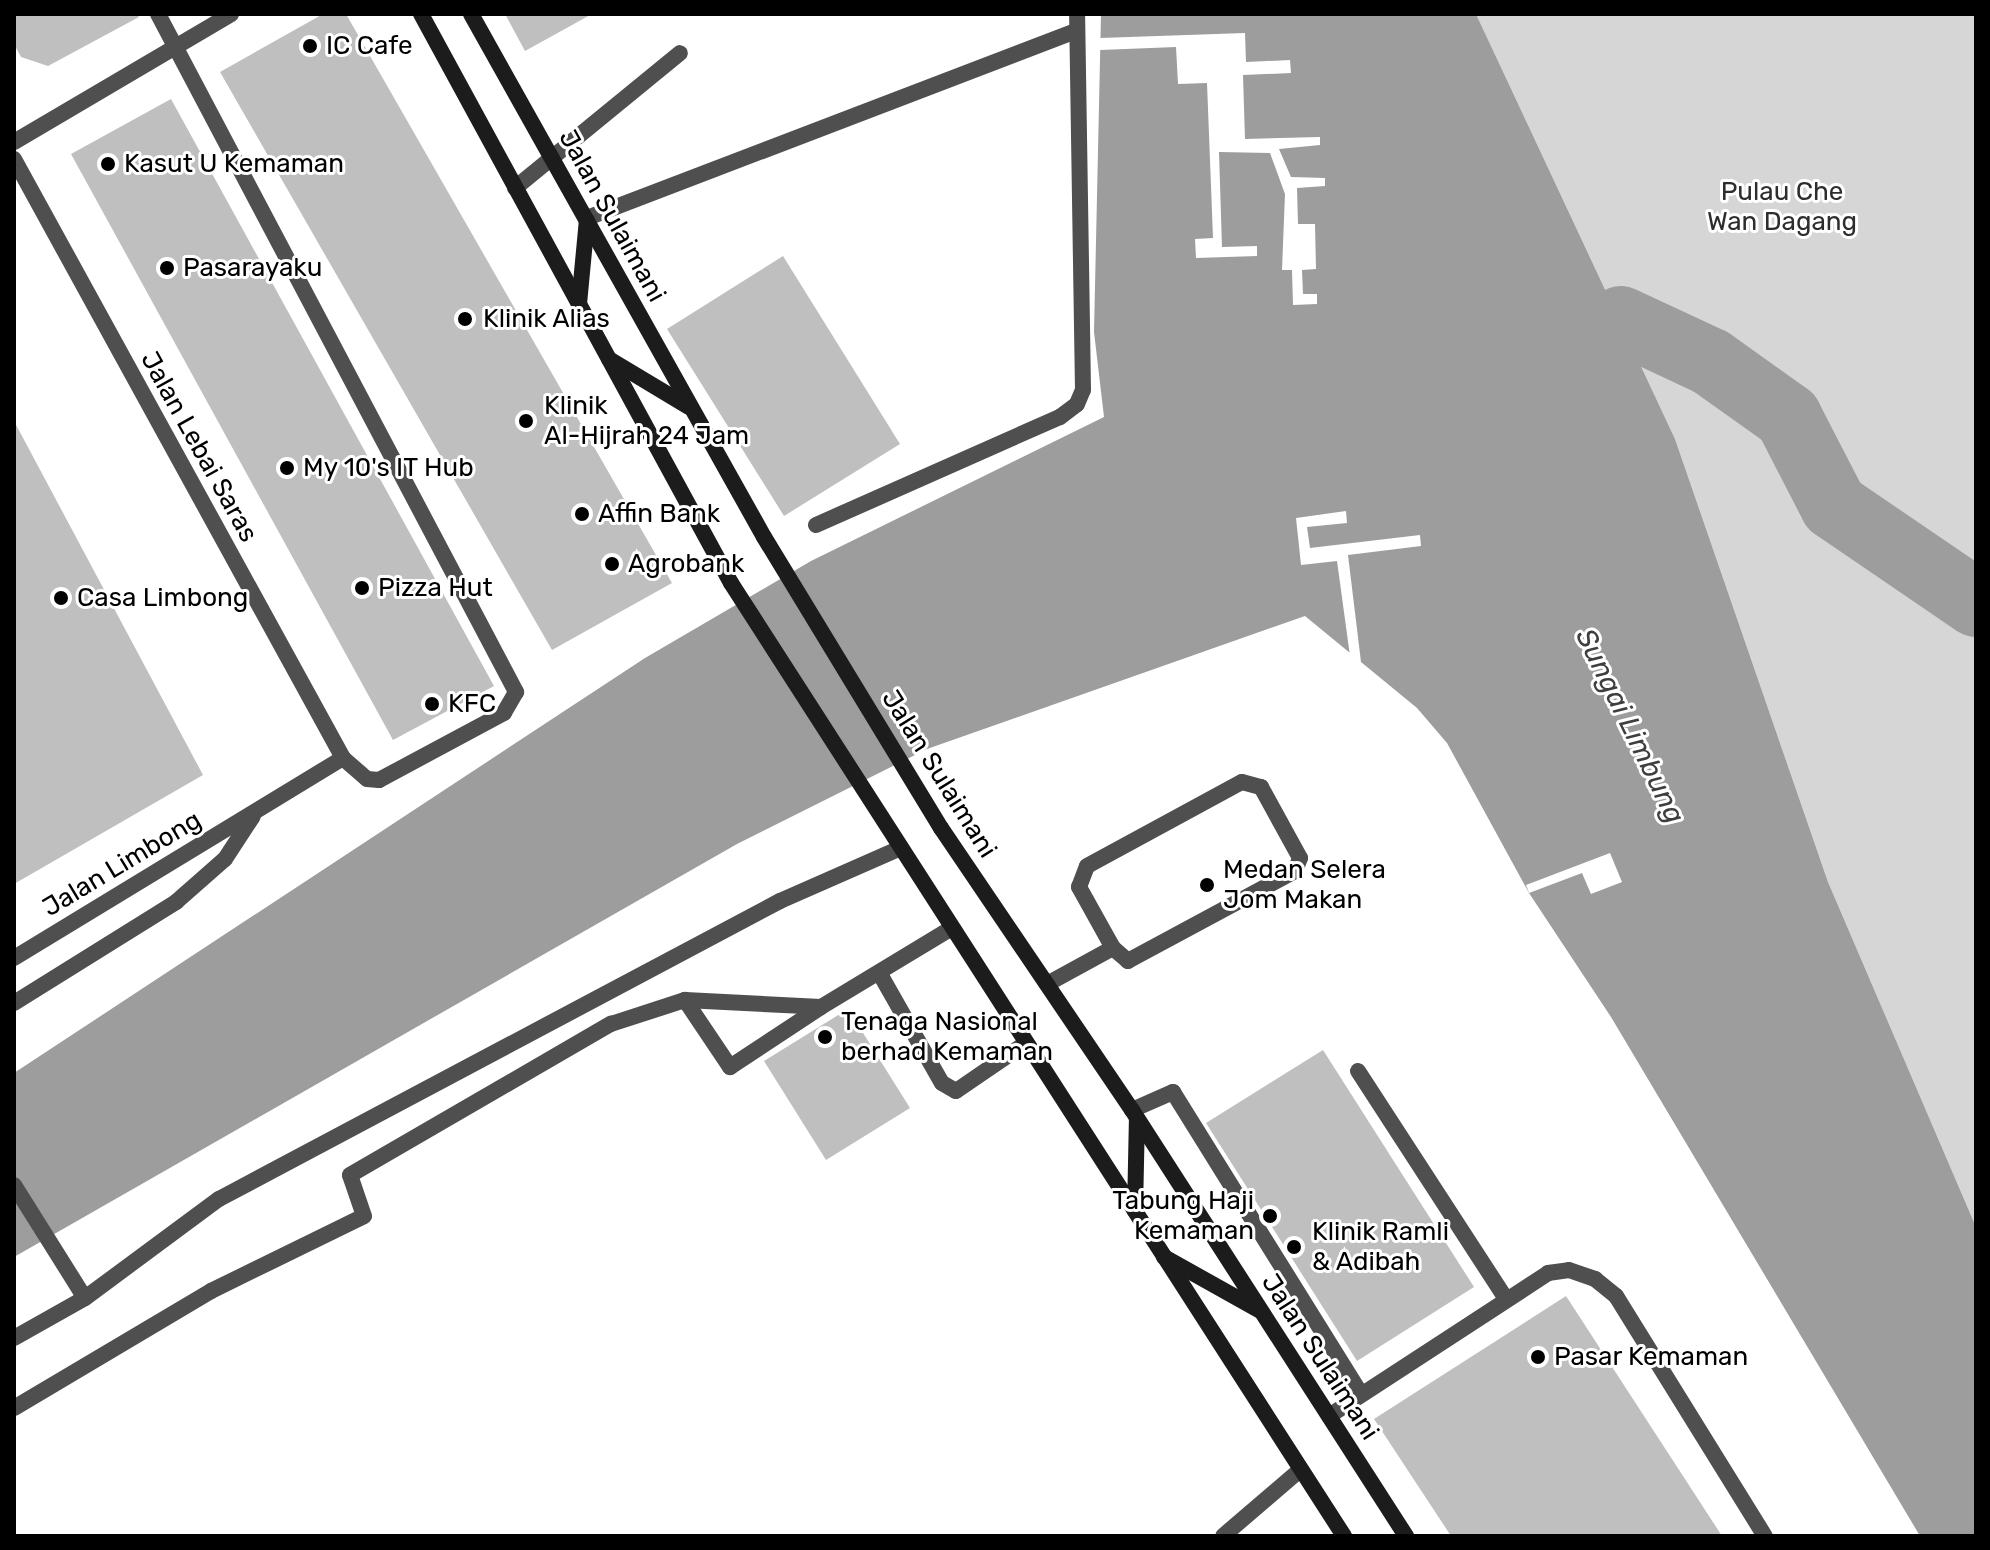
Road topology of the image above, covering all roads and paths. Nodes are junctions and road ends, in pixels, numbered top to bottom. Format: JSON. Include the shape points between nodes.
{"nodes":[{"id":1,"x":158,"y":14,"type":"edge"},
{"id":2,"x":231,"y":14,"type":"edge"},
{"id":3,"x":421,"y":14,"type":"edge"},
{"id":4,"x":471,"y":14,"type":"edge"},
{"id":5,"x":1077,"y":22,"type":"edge"},
{"id":6,"x":176,"y":46,"type":"junction"},
{"id":7,"x":680,"y":53,"type":"dead end"},
{"id":8,"x":14,"y":142,"type":"edge"},
{"id":9,"x":551,"y":154,"type":"junction"},
{"id":10,"x":14,"y":159,"type":"edge"},
{"id":11,"x":515,"y":188,"type":"junction"},
{"id":12,"x":587,"y":218,"type":"junction"},
{"id":13,"x":579,"y":305,"type":"junction"},
{"id":14,"x":608,"y":358,"type":"junction"},
{"id":15,"x":690,"y":408,"type":"junction"},
{"id":16,"x":816,"y":525,"type":"dead end"},
{"id":17,"x":343,"y":758,"type":"junction"},
{"id":18,"x":256,"y":811,"type":"junction"},
{"id":19,"x":898,"y":844,"type":"junction"},
{"id":20,"x":952,"y":928,"type":"junction"},
{"id":21,"x":1113,"y":948,"type":"junction"},
{"id":22,"x":14,"y":958,"type":"edge"},
{"id":23,"x":880,"y":974,"type":"junction"},
{"id":24,"x":1047,"y":984,"type":"junction"},
{"id":25,"x":685,"y":1000,"type":"junction"},
{"id":26,"x":14,"y":1003,"type":"edge"},
{"id":27,"x":821,"y":1007,"type":"junction"},
{"id":28,"x":1026,"y":1043,"type":"junction"},
{"id":29,"x":1358,"y":1071,"type":"dead end"},
{"id":30,"x":1134,"y":1114,"type":"junction"},
{"id":31,"x":14,"y":1185,"type":"edge"},
{"id":32,"x":1135,"y":1211,"type":"junction"},
{"id":33,"x":1159,"y":1254,"type":"junction"},
{"id":34,"x":85,"y":1298,"type":"junction"},
{"id":35,"x":1506,"y":1299,"type":"junction"},
{"id":36,"x":1263,"y":1313,"type":"junction"},
{"id":37,"x":14,"y":1338,"type":"edge"},
{"id":38,"x":1360,"y":1392,"type":"junction"},
{"id":39,"x":14,"y":1408,"type":"edge"},
{"id":40,"x":1329,"y":1416,"type":"junction"},
{"id":41,"x":1300,"y":1470,"type":"junction"},
{"id":42,"x":1223,"y":1536,"type":"edge"},
{"id":43,"x":1344,"y":1536,"type":"edge"},
{"id":44,"x":1406,"y":1536,"type":"edge"},
{"id":45,"x":1765,"y":1536,"type":"edge"}],
"edges":[{"from":1,"to":6,"type":"street"},
{"from":2,"to":6,"type":"street"},
{"from":3,"to":11,"type":"main road"},
{"from":4,"to":9,"type":"main road","name":"Jalan Sulaimani"},
{"from":5,"to":12,"type":"street"},
{"from":5,"to":16,"type":"street","via":[[1083,390],[1077,404],[1060,417]]},
{"from":6,"to":8,"type":"street"},
{"from":6,"to":17,"type":"street","via":[[516,692],[504,713],[379,780],[367,779]]},
{"from":7,"to":9,"type":"street"},
{"from":9,"to":11,"type":"street"},
{"from":9,"to":12,"type":"main road","name":"Jalan Sulaimani"},
{"from":10,"to":17,"type":"street","name":"Jalan Lebai Saras"},
{"from":11,"to":13,"type":"main road"},
{"from":12,"to":13,"type":"main road"},
{"from":12,"to":15,"type":"main road","name":"Jalan Sulaimani"},
{"from":13,"to":14,"type":"main road"},
{"from":14,"to":15,"type":"main road"},
{"from":14,"to":19,"type":"main road","via":[[731,583]]},
{"from":15,"to":24,"type":"main road","name":"Jalan Sulaimani","via":[[941,828]]},
{"from":17,"to":18,"type":"street","name":"Jalan Limbong"},
{"from":18,"to":22,"type":"street","name":"Jalan Limbong"},
{"from":18,"to":26,"type":"street","name":"Jalan Limbong","via":[[225,859],[176,902]]},
{"from":19,"to":20,"type":"main road"},
{"from":19,"to":34,"type":"street","via":[[780,901],[219,1199]]},
{"from":20,"to":23,"type":"street"},
{"from":20,"to":28,"type":"main road"},
{"from":21,"to":21,"type":"street","via":[[1079,887],[1087,866],[1242,782],[1261,787],[1300,858],[1295,871],[1128,961]]},
{"from":21,"to":24,"type":"street"},
{"from":23,"to":27,"type":"street"},
{"from":23,"to":28,"type":"street","via":[[942,1083],[956,1091]]},
{"from":24,"to":30,"type":"main road","name":"Jalan Sulaimani"},
{"from":25,"to":27,"type":"street"},
{"from":25,"to":27,"type":"street","via":[[730,1067]]},
{"from":25,"to":39,"type":"street","via":[[611,1024],[350,1175],[364,1216],[211,1291]]},
{"from":28,"to":32,"type":"main road"},
{"from":29,"to":35,"type":"street"},
{"from":30,"to":32,"type":"main road"},
{"from":30,"to":36,"type":"main road","name":"Jalan Sulaimani"},
{"from":30,"to":38,"type":"street","via":[[1173,1092]]},
{"from":31,"to":34,"type":"street"},
{"from":32,"to":33,"type":"main road"},
{"from":33,"to":36,"type":"main road"},
{"from":33,"to":41,"type":"main road"},
{"from":34,"to":37,"type":"street"},
{"from":35,"to":38,"type":"street"},
{"from":35,"to":45,"type":"street","via":[[1548,1273],[1569,1270],[1595,1279],[1616,1296]]},
{"from":36,"to":40,"type":"main road","name":"Jalan Sulaimani"},
{"from":38,"to":40,"type":"street"},
{"from":40,"to":44,"type":"main road","name":"Jalan Sulaimani"},
{"from":41,"to":42,"type":"street"},
{"from":41,"to":43,"type":"main road"}]}
